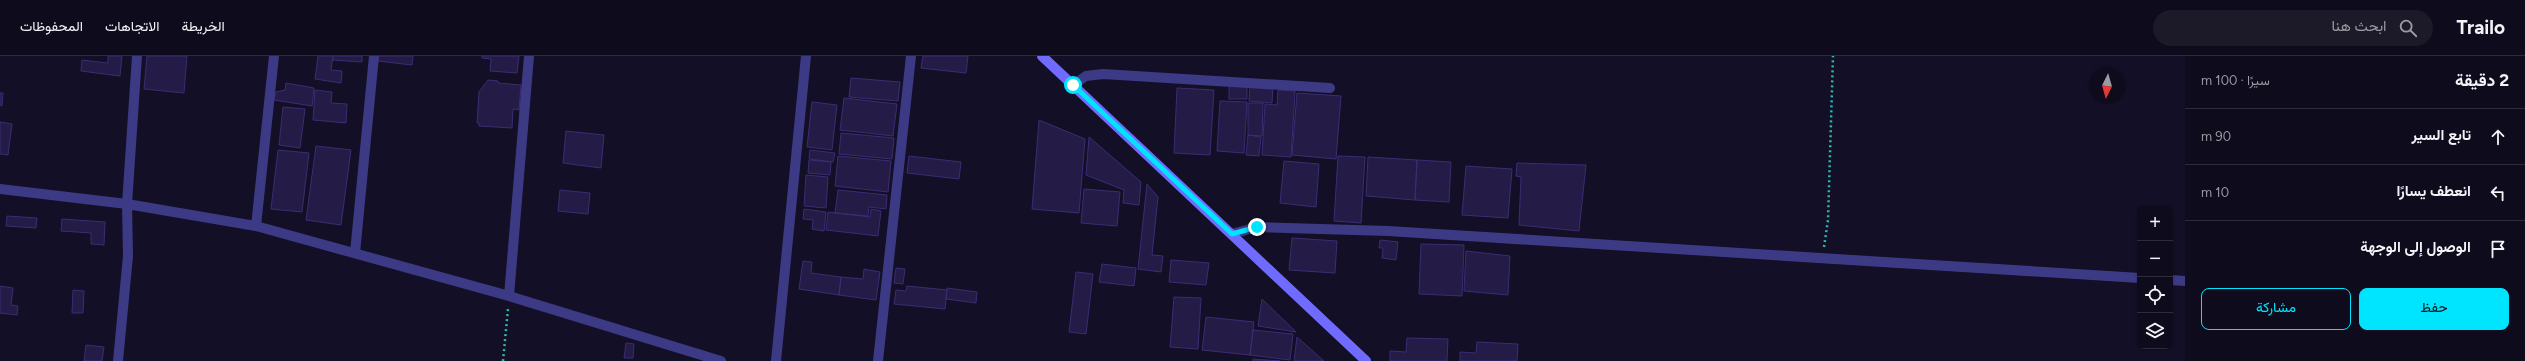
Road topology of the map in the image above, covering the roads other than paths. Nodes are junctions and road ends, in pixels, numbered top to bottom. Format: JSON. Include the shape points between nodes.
{"nodes":[{"id":1,"x":137,"y":56,"type":"edge"},
{"id":2,"x":274,"y":56,"type":"edge"},
{"id":3,"x":374,"y":56,"type":"edge"},
{"id":4,"x":530,"y":56,"type":"edge"},
{"id":5,"x":806,"y":56,"type":"edge"},
{"id":6,"x":911,"y":56,"type":"edge"},
{"id":7,"x":1042,"y":56,"type":"edge"},
{"id":8,"x":1073,"y":85,"type":"junction"},
{"id":9,"x":1330,"y":88,"type":"dead end"},
{"id":10,"x":0,"y":189,"type":"edge"},
{"id":11,"x":127,"y":204,"type":"junction"},
{"id":12,"x":256,"y":226,"type":"junction"},
{"id":13,"x":1232,"y":234,"type":"junction"},
{"id":14,"x":355,"y":253,"type":"junction"},
{"id":15,"x":2137,"y":278,"type":"edge"},
{"id":16,"x":2173,"y":280,"type":"edge"},
{"id":17,"x":2185,"y":281,"type":"edge"},
{"id":18,"x":509,"y":296,"type":"junction"},
{"id":19,"x":118,"y":361,"type":"edge"},
{"id":20,"x":721,"y":361,"type":"edge"},
{"id":21,"x":776,"y":361,"type":"edge"},
{"id":22,"x":878,"y":361,"type":"edge"},
{"id":23,"x":1366,"y":361,"type":"edge"}],
"edges":[{"from":1,"to":11,"type":"street"},
{"from":2,"to":12,"type":"street"},
{"from":3,"to":14,"type":"street"},
{"from":4,"to":18,"type":"street"},
{"from":5,"to":21,"type":"street"},
{"from":6,"to":22,"type":"street"},
{"from":7,"to":8,"type":"street"},
{"from":8,"to":9,"type":"street","via":[[1086,76],[1104,74]]},
{"from":8,"to":13,"type":"street"},
{"from":10,"to":11,"type":"street"},
{"from":11,"to":12,"type":"street"},
{"from":11,"to":19,"type":"street","via":[[128,256]]},
{"from":12,"to":14,"type":"street"},
{"from":13,"to":15,"type":"street","via":[[1257,227],[1388,231]]},
{"from":13,"to":23,"type":"street"},
{"from":14,"to":18,"type":"street"},
{"from":16,"to":17,"type":"street"},
{"from":18,"to":20,"type":"street"}]}
